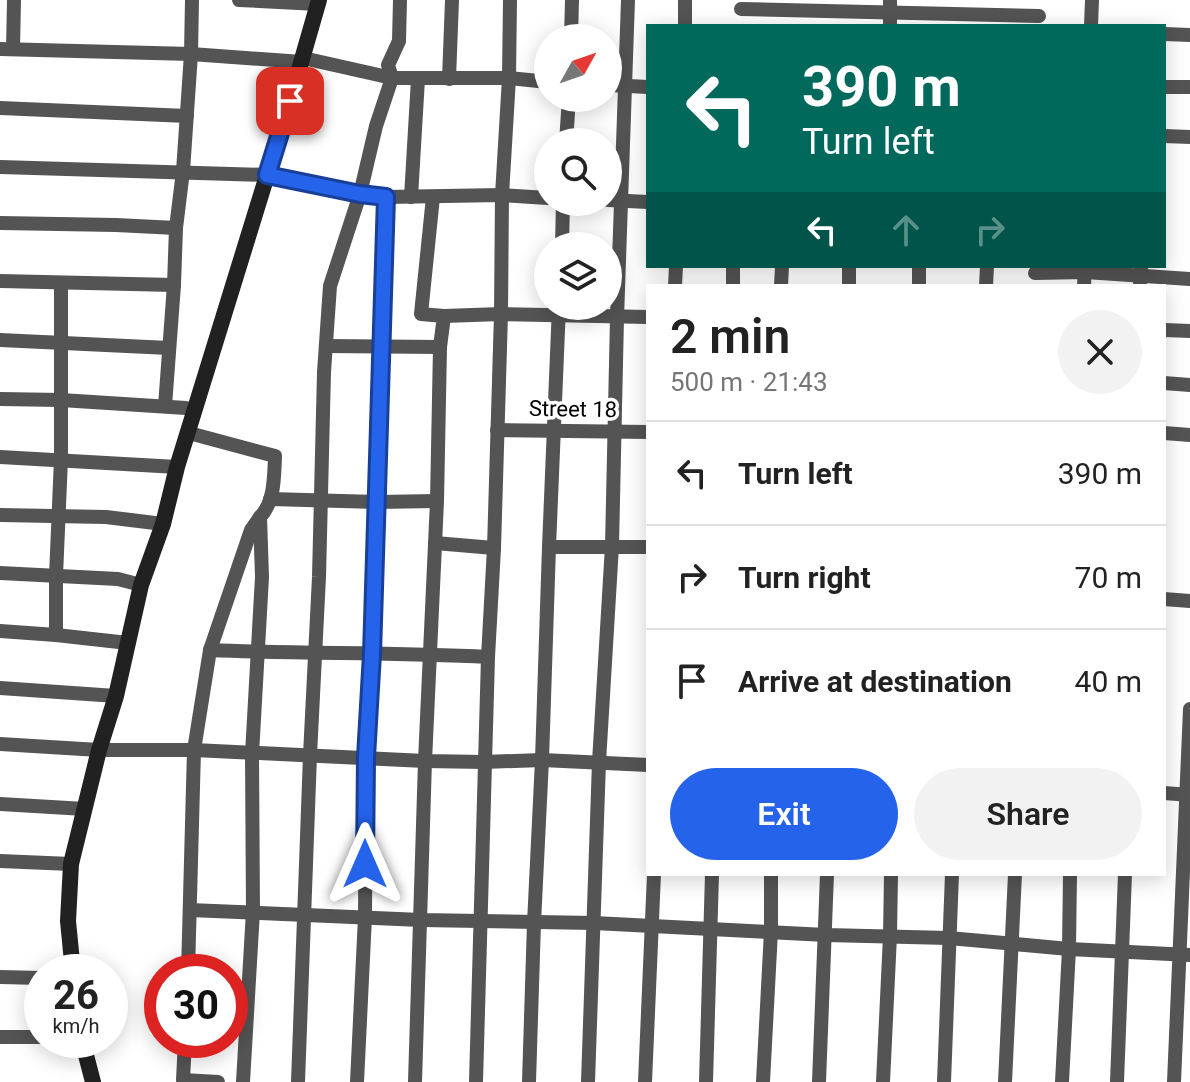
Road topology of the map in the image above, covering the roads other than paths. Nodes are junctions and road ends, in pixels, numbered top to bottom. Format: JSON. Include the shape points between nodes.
{"nodes":[{"id":1,"x":14,"y":0,"type":"edge"},
{"id":2,"x":192,"y":0,"type":"edge"},
{"id":3,"x":239,"y":0,"type":"edge"},
{"id":4,"x":400,"y":0,"type":"edge"},
{"id":5,"x":452,"y":0,"type":"edge"},
{"id":6,"x":510,"y":0,"type":"edge"},
{"id":7,"x":572,"y":0,"type":"edge"},
{"id":8,"x":628,"y":0,"type":"edge"},
{"id":9,"x":685,"y":0,"type":"edge"},
{"id":10,"x":1040,"y":0,"type":"edge"},
{"id":11,"x":1092,"y":0,"type":"edge"},
{"id":12,"x":318,"y":2,"type":"edge"},
{"id":13,"x":741,"y":5,"type":"edge"},
{"id":14,"x":890,"y":13,"type":"edge"},
{"id":15,"x":1039,"y":21,"type":"edge"},
{"id":16,"x":571,"y":24,"type":"edge"},
{"id":17,"x":685,"y":24,"type":"edge"},
{"id":18,"x":1091,"y":24,"type":"edge"},
{"id":19,"x":1166,"y":34,"type":"edge"},
{"id":20,"x":1190,"y":35,"type":"edge"},
{"id":21,"x":7,"y":49,"type":"edge"},
{"id":22,"x":191,"y":54,"type":"junction"},
{"id":23,"x":302,"y":60,"type":"junction"},
{"id":24,"x":392,"y":78,"type":"junction"},
{"id":25,"x":509,"y":78,"type":"junction"},
{"id":26,"x":418,"y":79,"type":"junction"},
{"id":27,"x":449,"y":79,"type":"junction"},
{"id":28,"x":534,"y":81,"type":"edge"},
{"id":29,"x":624,"y":86,"type":"junction"},
{"id":30,"x":646,"y":87,"type":"edge"},
{"id":31,"x":1166,"y":87,"type":"edge"},
{"id":32,"x":1190,"y":87,"type":"edge"},
{"id":33,"x":0,"y":108,"type":"edge"},
{"id":34,"x":187,"y":116,"type":"junction"},
{"id":35,"x":620,"y":128,"type":"edge"},
{"id":36,"x":1166,"y":136,"type":"edge"},
{"id":37,"x":1190,"y":137,"type":"edge"},
{"id":38,"x":0,"y":167,"type":"edge"},
{"id":39,"x":183,"y":171,"type":"junction"},
{"id":40,"x":267,"y":175,"type":"junction"},
{"id":41,"x":360,"y":194,"type":"junction"},
{"id":42,"x":502,"y":195,"type":"junction"},
{"id":43,"x":386,"y":197,"type":"junction"},
{"id":44,"x":411,"y":197,"type":"junction"},
{"id":45,"x":433,"y":197,"type":"junction"},
{"id":46,"x":534,"y":197,"type":"edge"},
{"id":47,"x":622,"y":200,"type":"edge"},
{"id":48,"x":646,"y":202,"type":"edge"},
{"id":49,"x":0,"y":223,"type":"edge"},
{"id":50,"x":176,"y":228,"type":"junction"},
{"id":51,"x":1034,"y":275,"type":"edge"},
{"id":52,"x":1085,"y":275,"type":"edge"},
{"id":53,"x":1140,"y":276,"type":"edge"},
{"id":54,"x":1190,"y":279,"type":"edge"},
{"id":55,"x":0,"y":281,"type":"edge"},
{"id":56,"x":61,"y":283,"type":"junction"},
{"id":57,"x":174,"y":285,"type":"junction"},
{"id":58,"x":534,"y":312,"type":"edge"},
{"id":59,"x":501,"y":314,"type":"junction"},
{"id":60,"x":444,"y":316,"type":"junction"},
{"id":61,"x":646,"y":317,"type":"edge"},
{"id":62,"x":622,"y":318,"type":"edge"},
{"id":63,"x":559,"y":320,"type":"edge"},
{"id":64,"x":617,"y":320,"type":"edge"},
{"id":65,"x":1166,"y":330,"type":"edge"},
{"id":66,"x":1190,"y":331,"type":"edge"},
{"id":67,"x":0,"y":340,"type":"edge"},
{"id":68,"x":61,"y":343,"type":"junction"},
{"id":69,"x":326,"y":346,"type":"junction"},
{"id":70,"x":440,"y":347,"type":"junction"},
{"id":71,"x":169,"y":348,"type":"junction"},
{"id":72,"x":381,"y":348,"type":"junction"},
{"id":73,"x":1166,"y":383,"type":"edge"},
{"id":74,"x":1190,"y":385,"type":"edge"},
{"id":75,"x":0,"y":399,"type":"edge"},
{"id":76,"x":61,"y":400,"type":"junction"},
{"id":77,"x":165,"y":406,"type":"junction"},
{"id":78,"x":186,"y":408,"type":"dead end"},
{"id":79,"x":497,"y":430,"type":"junction"},
{"id":80,"x":553,"y":432,"type":"junction"},
{"id":81,"x":615,"y":432,"type":"junction"},
{"id":82,"x":646,"y":432,"type":"edge"},
{"id":83,"x":189,"y":433,"type":"junction"},
{"id":84,"x":1166,"y":433,"type":"edge"},
{"id":85,"x":1190,"y":435,"type":"edge"},
{"id":86,"x":0,"y":457,"type":"edge"},
{"id":87,"x":61,"y":459,"type":"junction"},
{"id":88,"x":177,"y":467,"type":"junction"},
{"id":89,"x":270,"y":499,"type":"junction"},
{"id":90,"x":321,"y":499,"type":"junction"},
{"id":91,"x":437,"y":501,"type":"junction"},
{"id":92,"x":377,"y":502,"type":"junction"},
{"id":93,"x":0,"y":515,"type":"edge"},
{"id":94,"x":59,"y":517,"type":"junction"},
{"id":95,"x":260,"y":517,"type":"junction"},
{"id":96,"x":163,"y":524,"type":"junction"},
{"id":97,"x":435,"y":543,"type":"junction"},
{"id":98,"x":612,"y":546,"type":"junction"},
{"id":99,"x":549,"y":547,"type":"junction"},
{"id":100,"x":646,"y":547,"type":"edge"},
{"id":101,"x":494,"y":548,"type":"junction"},
{"id":102,"x":0,"y":573,"type":"edge"},
{"id":103,"x":56,"y":576,"type":"junction"},
{"id":104,"x":141,"y":585,"type":"junction"},
{"id":105,"x":1166,"y":599,"type":"edge"},
{"id":106,"x":1190,"y":601,"type":"edge"},
{"id":107,"x":0,"y":631,"type":"edge"},
{"id":108,"x":56,"y":635,"type":"junction"},
{"id":109,"x":128,"y":643,"type":"junction"},
{"id":110,"x":210,"y":650,"type":"junction"},
{"id":111,"x":258,"y":652,"type":"junction"},
{"id":112,"x":315,"y":652,"type":"junction"},
{"id":113,"x":430,"y":653,"type":"junction"},
{"id":114,"x":372,"y":654,"type":"junction"},
{"id":115,"x":488,"y":657,"type":"junction"},
{"id":116,"x":0,"y":688,"type":"edge"},
{"id":117,"x":116,"y":696,"type":"junction"},
{"id":118,"x":1190,"y":709,"type":"edge"},
{"id":119,"x":0,"y":744,"type":"edge"},
{"id":120,"x":99,"y":750,"type":"junction"},
{"id":121,"x":194,"y":750,"type":"junction"},
{"id":122,"x":252,"y":754,"type":"junction"},
{"id":123,"x":310,"y":755,"type":"junction"},
{"id":124,"x":366,"y":757,"type":"junction"},
{"id":125,"x":542,"y":760,"type":"junction"},
{"id":126,"x":425,"y":761,"type":"junction"},
{"id":127,"x":484,"y":762,"type":"junction"},
{"id":128,"x":599,"y":762,"type":"junction"},
{"id":129,"x":646,"y":765,"type":"edge"},
{"id":130,"x":1166,"y":793,"type":"edge"},
{"id":131,"x":1188,"y":795,"type":"edge"},
{"id":132,"x":0,"y":804,"type":"edge"},
{"id":133,"x":85,"y":809,"type":"junction"},
{"id":134,"x":0,"y":861,"type":"edge"},
{"id":135,"x":71,"y":864,"type":"junction"},
{"id":136,"x":654,"y":876,"type":"edge"},
{"id":137,"x":712,"y":876,"type":"edge"},
{"id":138,"x":771,"y":876,"type":"edge"},
{"id":139,"x":827,"y":876,"type":"edge"},
{"id":140,"x":891,"y":876,"type":"edge"},
{"id":141,"x":952,"y":876,"type":"edge"},
{"id":142,"x":1015,"y":876,"type":"edge"},
{"id":143,"x":1070,"y":876,"type":"edge"},
{"id":144,"x":1125,"y":876,"type":"edge"},
{"id":145,"x":190,"y":910,"type":"junction"},
{"id":146,"x":253,"y":911,"type":"junction"},
{"id":147,"x":304,"y":914,"type":"junction"},
{"id":148,"x":365,"y":917,"type":"junction"},
{"id":149,"x":421,"y":920,"type":"junction"},
{"id":150,"x":479,"y":921,"type":"junction"},
{"id":151,"x":534,"y":923,"type":"junction"},
{"id":152,"x":594,"y":923,"type":"junction"},
{"id":153,"x":651,"y":925,"type":"junction"},
{"id":154,"x":712,"y":929,"type":"junction"},
{"id":155,"x":771,"y":931,"type":"junction"},
{"id":156,"x":826,"y":935,"type":"junction"},
{"id":157,"x":890,"y":936,"type":"junction"},
{"id":158,"x":949,"y":938,"type":"junction"},
{"id":159,"x":1013,"y":943,"type":"junction"},
{"id":160,"x":1069,"y":949,"type":"junction"},
{"id":161,"x":1122,"y":952,"type":"junction"},
{"id":162,"x":71,"y":954,"type":"edge"},
{"id":163,"x":189,"y":954,"type":"edge"},
{"id":164,"x":1185,"y":955,"type":"edge"},
{"id":165,"x":0,"y":977,"type":"edge"},
{"id":166,"x":24,"y":978,"type":"edge"},
{"id":167,"x":0,"y":1037,"type":"edge"},
{"id":168,"x":24,"y":1037,"type":"edge"},
{"id":169,"x":87,"y":1058,"type":"edge"},
{"id":170,"x":184,"y":1058,"type":"edge"},
{"id":171,"x":93,"y":1082,"type":"edge"},
{"id":172,"x":218,"y":1082,"type":"edge"},
{"id":173,"x":243,"y":1082,"type":"edge"},
{"id":174,"x":298,"y":1082,"type":"edge"},
{"id":175,"x":357,"y":1082,"type":"edge"},
{"id":176,"x":415,"y":1082,"type":"edge"},
{"id":177,"x":476,"y":1082,"type":"edge"},
{"id":178,"x":529,"y":1082,"type":"edge"},
{"id":179,"x":588,"y":1082,"type":"edge"},
{"id":180,"x":645,"y":1082,"type":"edge"},
{"id":181,"x":706,"y":1082,"type":"edge"},
{"id":182,"x":763,"y":1082,"type":"edge"},
{"id":183,"x":819,"y":1082,"type":"edge"},
{"id":184,"x":883,"y":1082,"type":"edge"},
{"id":185,"x":944,"y":1082,"type":"edge"},
{"id":186,"x":1005,"y":1082,"type":"edge"},
{"id":187,"x":1062,"y":1082,"type":"edge"},
{"id":188,"x":1117,"y":1082,"type":"edge"},
{"id":189,"x":1174,"y":1082,"type":"edge"}],
"edges":[{"from":1,"to":21,"type":"street"},
{"from":2,"to":22,"type":"street"},
{"from":3,"to":12,"type":"street"},
{"from":4,"to":24,"type":"street","via":[[399,41],[388,65]]},
{"from":5,"to":27,"type":"street"},
{"from":6,"to":25,"type":"street"},
{"from":7,"to":16,"type":"street"},
{"from":8,"to":29,"type":"street"},
{"from":9,"to":17,"type":"street"},
{"from":10,"to":15,"type":"street"},
{"from":11,"to":18,"type":"street"},
{"from":12,"to":23,"type":"street"},
{"from":13,"to":14,"type":"street"},
{"from":14,"to":15,"type":"street"},
{"from":19,"to":20,"type":"street"},
{"from":21,"to":22,"type":"street"},
{"from":22,"to":23,"type":"street"},
{"from":22,"to":34,"type":"street"},
{"from":23,"to":24,"type":"street"},
{"from":23,"to":40,"type":"street"},
{"from":24,"to":26,"type":"street"},
{"from":24,"to":41,"type":"street"},
{"from":25,"to":27,"type":"street"},
{"from":25,"to":28,"type":"street"},
{"from":25,"to":42,"type":"street"},
{"from":26,"to":27,"type":"street"},
{"from":26,"to":44,"type":"street"},
{"from":29,"to":30,"type":"street"},
{"from":29,"to":35,"type":"street"},
{"from":31,"to":32,"type":"street"},
{"from":33,"to":34,"type":"street"},
{"from":34,"to":39,"type":"street"},
{"from":36,"to":37,"type":"street"},
{"from":38,"to":39,"type":"street"},
{"from":39,"to":40,"type":"street"},
{"from":39,"to":50,"type":"street"},
{"from":40,"to":41,"type":"street"},
{"from":40,"to":83,"type":"street"},
{"from":41,"to":43,"type":"street"},
{"from":41,"to":69,"type":"street","via":[[330,286]]},
{"from":42,"to":45,"type":"street"},
{"from":42,"to":46,"type":"street"},
{"from":42,"to":59,"type":"street"},
{"from":43,"to":44,"type":"street"},
{"from":43,"to":72,"type":"street"},
{"from":44,"to":45,"type":"street"},
{"from":45,"to":60,"type":"street","via":[[421,314]]},
{"from":47,"to":48,"type":"street"},
{"from":49,"to":50,"type":"street"},
{"from":50,"to":57,"type":"street"},
{"from":51,"to":52,"type":"street"},
{"from":52,"to":53,"type":"street"},
{"from":53,"to":54,"type":"street"},
{"from":55,"to":56,"type":"street"},
{"from":56,"to":57,"type":"street"},
{"from":56,"to":68,"type":"street"},
{"from":57,"to":71,"type":"street"},
{"from":58,"to":59,"type":"street"},
{"from":59,"to":60,"type":"street"},
{"from":59,"to":79,"type":"street"},
{"from":60,"to":70,"type":"street"},
{"from":61,"to":62,"type":"street"},
{"from":63,"to":80,"type":"street"},
{"from":64,"to":81,"type":"street"},
{"from":65,"to":66,"type":"street"},
{"from":67,"to":68,"type":"street"},
{"from":68,"to":71,"type":"street"},
{"from":68,"to":76,"type":"street"},
{"from":69,"to":72,"type":"street"},
{"from":69,"to":90,"type":"street"},
{"from":70,"to":72,"type":"street"},
{"from":70,"to":91,"type":"street"},
{"from":71,"to":77,"type":"street"},
{"from":72,"to":92,"type":"street"},
{"from":73,"to":74,"type":"street"},
{"from":75,"to":76,"type":"street"},
{"from":76,"to":77,"type":"street"},
{"from":76,"to":87,"type":"street"},
{"from":77,"to":78,"type":"street"},
{"from":79,"to":80,"type":"street","name":"Street 18"},
{"from":79,"to":101,"type":"street"},
{"from":80,"to":81,"type":"street","name":"Street 18"},
{"from":80,"to":99,"type":"street"},
{"from":81,"to":82,"type":"street","name":"Street 18"},
{"from":81,"to":98,"type":"street"},
{"from":83,"to":88,"type":"street"},
{"from":83,"to":89,"type":"street","via":[[275,456]]},
{"from":84,"to":85,"type":"street"},
{"from":86,"to":87,"type":"street"},
{"from":87,"to":88,"type":"street"},
{"from":87,"to":94,"type":"street"},
{"from":88,"to":96,"type":"street"},
{"from":89,"to":90,"type":"street"},
{"from":89,"to":95,"type":"street"},
{"from":90,"to":92,"type":"street"},
{"from":90,"to":112,"type":"street"},
{"from":91,"to":92,"type":"street"},
{"from":91,"to":97,"type":"street"},
{"from":92,"to":114,"type":"street"},
{"from":93,"to":94,"type":"street"},
{"from":94,"to":96,"type":"street"},
{"from":94,"to":103,"type":"street"},
{"from":95,"to":110,"type":"street"},
{"from":95,"to":111,"type":"street"},
{"from":96,"to":104,"type":"street"},
{"from":97,"to":101,"type":"street"},
{"from":97,"to":113,"type":"street"},
{"from":98,"to":99,"type":"street"},
{"from":98,"to":100,"type":"street"},
{"from":98,"to":128,"type":"street"},
{"from":99,"to":125,"type":"street"},
{"from":101,"to":115,"type":"street"},
{"from":102,"to":103,"type":"street"},
{"from":103,"to":104,"type":"street"},
{"from":103,"to":108,"type":"street"},
{"from":104,"to":109,"type":"street"},
{"from":105,"to":106,"type":"street"},
{"from":107,"to":108,"type":"street"},
{"from":108,"to":109,"type":"street"},
{"from":109,"to":117,"type":"street"},
{"from":110,"to":111,"type":"street"},
{"from":110,"to":121,"type":"street"},
{"from":111,"to":112,"type":"street"},
{"from":111,"to":122,"type":"street"},
{"from":112,"to":114,"type":"street"},
{"from":112,"to":123,"type":"street"},
{"from":113,"to":114,"type":"street"},
{"from":113,"to":115,"type":"street"},
{"from":113,"to":126,"type":"street"},
{"from":114,"to":124,"type":"street"},
{"from":115,"to":127,"type":"street"},
{"from":116,"to":117,"type":"street"},
{"from":117,"to":120,"type":"street"},
{"from":118,"to":131,"type":"street"},
{"from":119,"to":120,"type":"street"},
{"from":120,"to":121,"type":"street"},
{"from":120,"to":133,"type":"street"},
{"from":121,"to":122,"type":"street"},
{"from":121,"to":145,"type":"street"},
{"from":122,"to":123,"type":"street"},
{"from":122,"to":146,"type":"street"},
{"from":123,"to":124,"type":"street"},
{"from":123,"to":147,"type":"street"},
{"from":124,"to":126,"type":"street"},
{"from":124,"to":148,"type":"street"},
{"from":125,"to":127,"type":"street"},
{"from":125,"to":128,"type":"street"},
{"from":125,"to":151,"type":"street"},
{"from":126,"to":127,"type":"street"},
{"from":126,"to":149,"type":"street"},
{"from":127,"to":150,"type":"street"},
{"from":128,"to":129,"type":"street"},
{"from":128,"to":152,"type":"street"},
{"from":130,"to":131,"type":"street"},
{"from":131,"to":164,"type":"street"},
{"from":132,"to":133,"type":"street"},
{"from":133,"to":135,"type":"street"},
{"from":134,"to":135,"type":"street"},
{"from":135,"to":162,"type":"street"},
{"from":136,"to":153,"type":"street"},
{"from":137,"to":154,"type":"street"},
{"from":138,"to":155,"type":"street"},
{"from":139,"to":156,"type":"street"},
{"from":140,"to":157,"type":"street"},
{"from":141,"to":158,"type":"street"},
{"from":142,"to":159,"type":"street"},
{"from":143,"to":160,"type":"street"},
{"from":144,"to":161,"type":"street"},
{"from":145,"to":146,"type":"street"},
{"from":145,"to":163,"type":"street"},
{"from":146,"to":147,"type":"street"},
{"from":146,"to":173,"type":"street"},
{"from":147,"to":148,"type":"street"},
{"from":147,"to":174,"type":"street"},
{"from":148,"to":149,"type":"street"},
{"from":148,"to":175,"type":"street"},
{"from":149,"to":150,"type":"street"},
{"from":149,"to":176,"type":"street"},
{"from":150,"to":151,"type":"street"},
{"from":150,"to":177,"type":"street"},
{"from":151,"to":152,"type":"street"},
{"from":151,"to":178,"type":"street"},
{"from":152,"to":153,"type":"street"},
{"from":152,"to":179,"type":"street"},
{"from":153,"to":154,"type":"street"},
{"from":153,"to":180,"type":"street"},
{"from":154,"to":155,"type":"street"},
{"from":154,"to":181,"type":"street"},
{"from":155,"to":156,"type":"street"},
{"from":155,"to":182,"type":"street"},
{"from":156,"to":157,"type":"street"},
{"from":156,"to":183,"type":"street"},
{"from":157,"to":158,"type":"street"},
{"from":157,"to":184,"type":"street"},
{"from":158,"to":159,"type":"street"},
{"from":158,"to":185,"type":"street"},
{"from":159,"to":160,"type":"street"},
{"from":159,"to":186,"type":"street"},
{"from":160,"to":161,"type":"street"},
{"from":160,"to":187,"type":"street"},
{"from":161,"to":164,"type":"street"},
{"from":161,"to":188,"type":"street"},
{"from":164,"to":189,"type":"street"},
{"from":165,"to":166,"type":"street"},
{"from":167,"to":168,"type":"street"},
{"from":169,"to":171,"type":"street"},
{"from":170,"to":172,"type":"street","via":[[183,1080]]}]}
